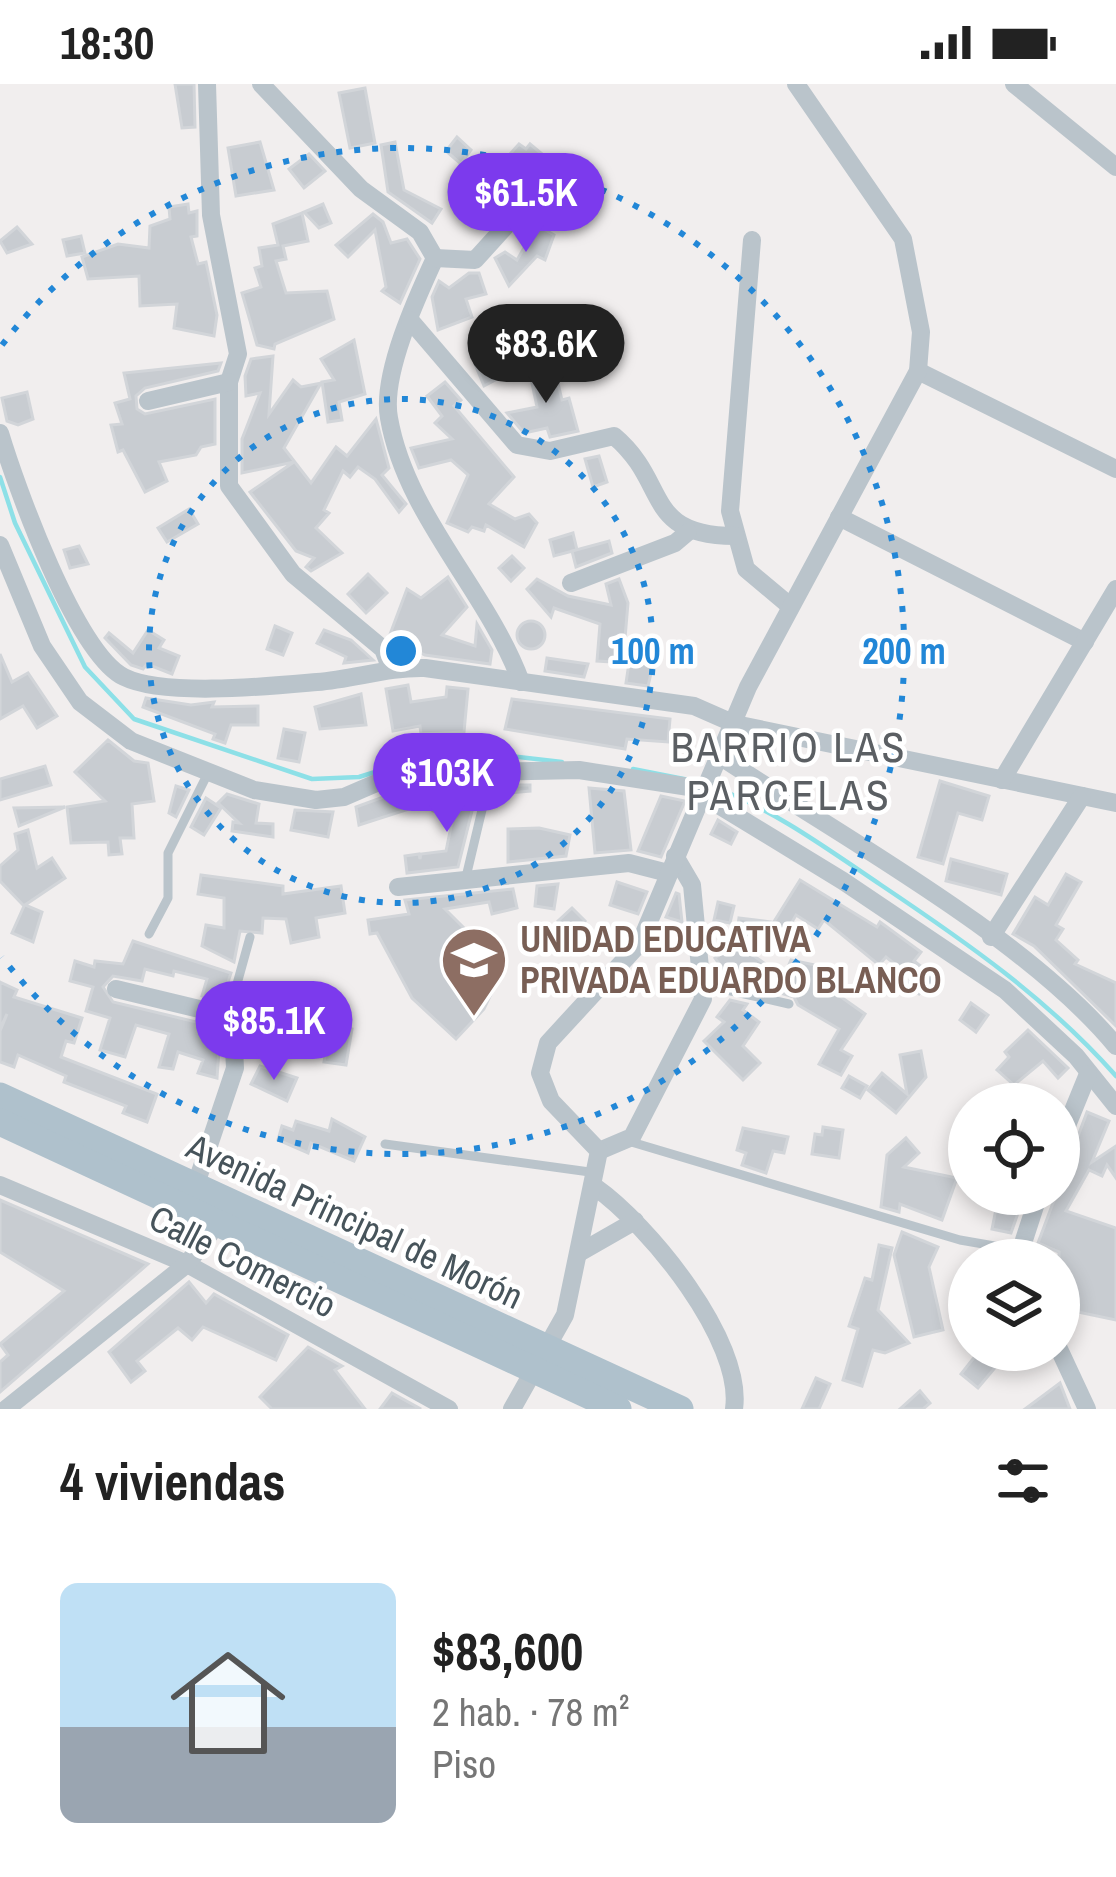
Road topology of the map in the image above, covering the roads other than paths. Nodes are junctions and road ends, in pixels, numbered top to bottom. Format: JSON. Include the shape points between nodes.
{"nodes":[{"id":1,"x":207,"y":84,"type":"edge"},
{"id":2,"x":261,"y":84,"type":"edge"},
{"id":3,"x":796,"y":84,"type":"edge"},
{"id":4,"x":1014,"y":84,"type":"edge"},
{"id":5,"x":563,"y":163,"type":"dead end"},
{"id":6,"x":1116,"y":167,"type":"edge"},
{"id":7,"x":752,"y":241,"type":"dead end"},
{"id":8,"x":435,"y":258,"type":"junction"},
{"id":9,"x":410,"y":320,"type":"junction"},
{"id":10,"x":918,"y":371,"type":"junction"},
{"id":11,"x":229,"y":382,"type":"junction"},
{"id":12,"x":148,"y":401,"type":"dead end"},
{"id":13,"x":0,"y":434,"type":"edge"},
{"id":14,"x":1116,"y":469,"type":"edge"},
{"id":15,"x":839,"y":517,"type":"junction"},
{"id":16,"x":688,"y":532,"type":"junction"},
{"id":17,"x":735,"y":536,"type":"junction"},
{"id":18,"x":0,"y":545,"type":"edge"},
{"id":19,"x":571,"y":583,"type":"dead end"},
{"id":20,"x":1116,"y":589,"type":"edge"},
{"id":21,"x":790,"y":606,"type":"junction"},
{"id":22,"x":1085,"y":641,"type":"junction"},
{"id":23,"x":390,"y":667,"type":"junction"},
{"id":24,"x":521,"y":682,"type":"junction"},
{"id":25,"x":734,"y":724,"type":"junction"},
{"id":26,"x":722,"y":757,"type":"junction"},
{"id":27,"x":491,"y":772,"type":"junction"},
{"id":28,"x":208,"y":773,"type":"junction"},
{"id":29,"x":1002,"y":779,"type":"junction"},
{"id":30,"x":709,"y":788,"type":"junction"},
{"id":31,"x":1082,"y":796,"type":"junction"},
{"id":32,"x":1116,"y":803,"type":"edge"},
{"id":33,"x":671,"y":864,"type":"junction"},
{"id":34,"x":466,"y":879,"type":"junction"},
{"id":35,"x":398,"y":887,"type":"dead end"},
{"id":36,"x":149,"y":934,"type":"dead end"},
{"id":37,"x":250,"y":937,"type":"dead end"},
{"id":38,"x":991,"y":937,"type":"junction"},
{"id":39,"x":704,"y":985,"type":"junction"},
{"id":40,"x":116,"y":989,"type":"dead end"},
{"id":41,"x":789,"y":1004,"type":"dead end"},
{"id":42,"x":227,"y":1020,"type":"junction"},
{"id":43,"x":1116,"y":1046,"type":"edge"},
{"id":44,"x":1088,"y":1074,"type":"junction"},
{"id":45,"x":1080,"y":1094,"type":"edge"},
{"id":46,"x":0,"y":1096,"type":"edge"},
{"id":47,"x":1116,"y":1106,"type":"edge"},
{"id":48,"x":0,"y":1122,"type":"edge"},
{"id":49,"x":628,"y":1142,"type":"junction"},
{"id":50,"x":385,"y":1144,"type":"dead end"},
{"id":51,"x":599,"y":1151,"type":"junction"},
{"id":52,"x":596,"y":1180,"type":"junction"},
{"id":53,"x":0,"y":1186,"type":"edge"},
{"id":54,"x":195,"y":1186,"type":"junction"},
{"id":55,"x":635,"y":1221,"type":"junction"},
{"id":56,"x":218,"y":1223,"type":"junction"},
{"id":57,"x":957,"y":1239,"type":"edge"},
{"id":58,"x":579,"y":1252,"type":"junction"},
{"id":59,"x":187,"y":1264,"type":"junction"},
{"id":60,"x":543,"y":1362,"type":"junction"},
{"id":61,"x":1069,"y":1371,"type":"edge"},
{"id":62,"x":6,"y":1409,"type":"edge"},
{"id":63,"x":449,"y":1409,"type":"edge"},
{"id":64,"x":512,"y":1409,"type":"edge"},
{"id":65,"x":618,"y":1409,"type":"edge"},
{"id":66,"x":680,"y":1409,"type":"edge"},
{"id":67,"x":734,"y":1409,"type":"edge"},
{"id":68,"x":1087,"y":1409,"type":"edge"}],
"edges":[{"from":1,"to":11,"type":"street","via":[[211,215],[238,354]]},
{"from":2,"to":8,"type":"street","via":[[362,189],[420,232]]},
{"from":3,"to":10,"type":"street","via":[[903,239],[921,332]]},
{"from":4,"to":6,"type":"street"},
{"from":5,"to":8,"type":"street","via":[[475,260]]},
{"from":7,"to":17,"type":"street","via":[[733,464]]},
{"from":8,"to":9,"type":"street"},
{"from":9,"to":16,"type":"street","via":[[507,439],[538,452],[614,436]]},
{"from":9,"to":24,"type":"street","via":[[388,416],[430,522],[503,633]]},
{"from":10,"to":14,"type":"street"},
{"from":10,"to":15,"type":"street"},
{"from":11,"to":12,"type":"street"},
{"from":11,"to":23,"type":"street","via":[[230,486],[293,574],[383,649]]},
{"from":13,"to":23,"type":"street","via":[[67,601],[111,670],[129,680],[238,688]]},
{"from":15,"to":21,"type":"street"},
{"from":15,"to":22,"type":"street"},
{"from":16,"to":17,"type":"street"},
{"from":16,"to":19,"type":"street"},
{"from":17,"to":21,"type":"street","via":[[746,569]]},
{"from":18,"to":28,"type":"street","via":[[42,646],[80,702],[130,741]]},
{"from":20,"to":22,"type":"street"},
{"from":21,"to":25,"type":"street"},
{"from":22,"to":29,"type":"street"},
{"from":23,"to":24,"type":"street"},
{"from":24,"to":25,"type":"street","via":[[694,706]]},
{"from":25,"to":26,"type":"street"},
{"from":25,"to":29,"type":"street"},
{"from":26,"to":30,"type":"street"},
{"from":26,"to":38,"type":"street"},
{"from":27,"to":28,"type":"street","via":[[440,769],[316,800]]},
{"from":27,"to":30,"type":"street","via":[[579,770]]},
{"from":27,"to":34,"type":"lane"},
{"from":28,"to":36,"type":"lane","via":[[168,854],[168,898]]},
{"from":29,"to":31,"type":"street"},
{"from":30,"to":33,"type":"street"},
{"from":30,"to":44,"type":"street","via":[[1005,990]]},
{"from":31,"to":32,"type":"street"},
{"from":31,"to":38,"type":"street"},
{"from":33,"to":34,"type":"street"},
{"from":33,"to":39,"type":"street","via":[[692,885]]},
{"from":33,"to":51,"type":"street","via":[[640,943],[548,1043],[540,1072],[551,1101]]},
{"from":34,"to":35,"type":"street"},
{"from":37,"to":42,"type":"lane"},
{"from":38,"to":43,"type":"street"},
{"from":39,"to":41,"type":"lane"},
{"from":39,"to":49,"type":"street"},
{"from":40,"to":42,"type":"street"},
{"from":42,"to":54,"type":"street","via":[[235,1069]]},
{"from":44,"to":45,"type":"street"},
{"from":44,"to":47,"type":"street"},
{"from":46,"to":54,"type":"main road","name":"Avenida Principal de Morón"},
{"from":48,"to":56,"type":"main road","name":"Avenida Principal de Morón"},
{"from":49,"to":51,"type":"street"},
{"from":49,"to":57,"type":"lane"},
{"from":50,"to":52,"type":"lane"},
{"from":51,"to":52,"type":"street"},
{"from":52,"to":55,"type":"street"},
{"from":52,"to":58,"type":"street"},
{"from":53,"to":59,"type":"street","name":"Calle Comercio"},
{"from":54,"to":60,"type":"main road","name":"Avenida Principal de Morón"},
{"from":55,"to":58,"type":"street"},
{"from":55,"to":67,"type":"street","via":[[716,1335],[734,1379]]},
{"from":56,"to":59,"type":"street"},
{"from":56,"to":60,"type":"main road","name":"Avenida Principal de Morón"},
{"from":58,"to":60,"type":"street"},
{"from":59,"to":62,"type":"street"},
{"from":59,"to":63,"type":"street","name":"Calle Comercio"},
{"from":60,"to":64,"type":"street"},
{"from":60,"to":65,"type":"main road","name":"Avenida Principal de Morón"},
{"from":60,"to":66,"type":"main road","name":"Avenida Principal de Morón"},
{"from":61,"to":68,"type":"street"}]}
